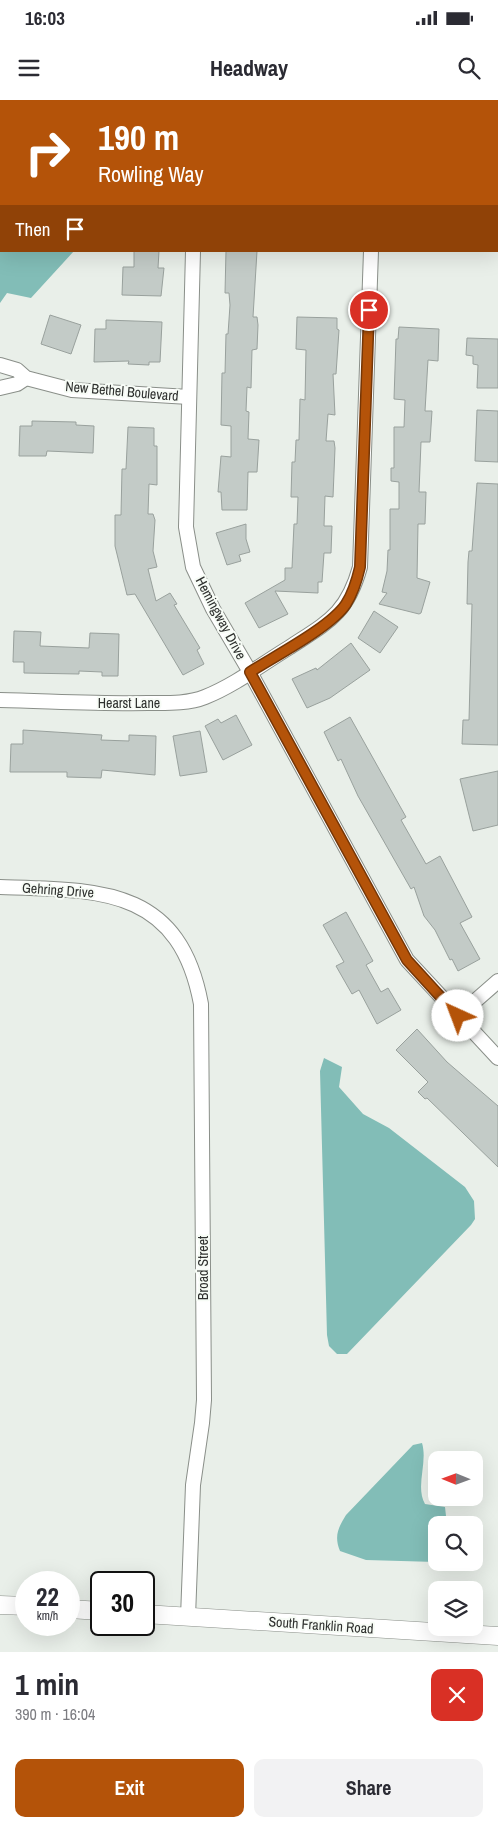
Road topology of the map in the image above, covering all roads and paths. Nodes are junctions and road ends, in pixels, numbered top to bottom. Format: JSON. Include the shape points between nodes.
{"nodes":[{"id":1,"x":193,"y":252,"type":"edge"},
{"id":2,"x":371,"y":252,"type":"edge"},
{"id":3,"x":0,"y":365,"type":"edge"},
{"id":4,"x":26,"y":378,"type":"junction"},
{"id":5,"x":0,"y":388,"type":"edge"},
{"id":6,"x":189,"y":396,"type":"junction"},
{"id":7,"x":250,"y":672,"type":"junction"},
{"id":8,"x":0,"y":700,"type":"edge"},
{"id":9,"x":0,"y":886,"type":"edge"},
{"id":10,"x":167,"y":926,"type":"joint"},
{"id":11,"x":498,"y":981,"type":"edge"},
{"id":12,"x":458,"y":1016,"type":"junction"},
{"id":13,"x":498,"y":1058,"type":"edge"},
{"id":14,"x":0,"y":1604,"type":"edge"},
{"id":15,"x":15,"y":1605,"type":"edge"},
{"id":16,"x":155,"y":1615,"type":"edge"},
{"id":17,"x":188,"y":1617,"type":"junction"},
{"id":18,"x":498,"y":1636,"type":"edge"}],
"edges":[{"from":1,"to":6,"type":"street","name":"Hemingway Drive"},
{"from":2,"to":7,"type":"street","name":"Hearst Lane","via":[[360,567],[345,605],[332,619]]},
{"from":3,"to":4,"type":"street","name":"New Bethel Boulevard","via":[[17,370]]},
{"from":4,"to":5,"type":"street"},
{"from":4,"to":6,"type":"street","name":"New Bethel Boulevard","via":[[72,390]]},
{"from":6,"to":7,"type":"street","name":"Hemingway Drive","via":[[186,526],[194,567],[213,609]]},
{"from":7,"to":8,"type":"street","name":"Hearst Lane","via":[[204,698],[174,703]]},
{"from":7,"to":12,"type":"street","name":"Hemingway Drive","via":[[407,960]]},
{"from":9,"to":10,"type":"street","name":"Gehring Drive","via":[[102,893],[130,902]]},
{"from":10,"to":17,"type":"street","name":"Broad Street","via":[[188,961],[201,1004],[204,1400],[193,1485]]},
{"from":11,"to":12,"type":"street"},
{"from":12,"to":13,"type":"street","name":"Hemingway Drive"},
{"from":14,"to":15,"type":"main road"},
{"from":16,"to":17,"type":"main road","name":"South Franklin Road"},
{"from":17,"to":18,"type":"main road","name":"South Franklin Road"}]}
